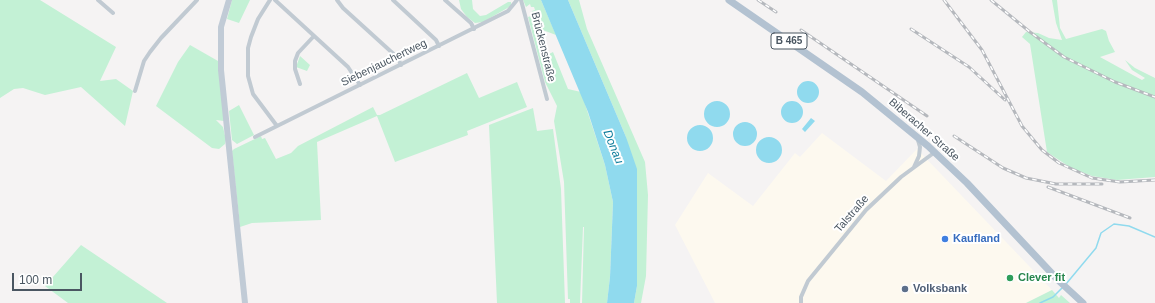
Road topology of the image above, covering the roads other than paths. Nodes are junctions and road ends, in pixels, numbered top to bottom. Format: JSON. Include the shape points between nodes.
{"nodes":[{"id":1,"x":98,"y":0,"type":"edge"},
{"id":2,"x":196,"y":0,"type":"edge"},
{"id":3,"x":229,"y":0,"type":"edge"},
{"id":4,"x":270,"y":0,"type":"edge"},
{"id":5,"x":275,"y":0,"type":"edge"},
{"id":6,"x":337,"y":0,"type":"edge"},
{"id":7,"x":393,"y":0,"type":"edge"},
{"id":8,"x":445,"y":0,"type":"edge"},
{"id":9,"x":517,"y":0,"type":"edge"},
{"id":10,"x":521,"y":0,"type":"edge"},
{"id":11,"x":729,"y":0,"type":"edge"},
{"id":12,"x":113,"y":13,"type":"dead end"},
{"id":13,"x":474,"y":29,"type":"junction"},
{"id":14,"x":314,"y":36,"type":"junction"},
{"id":15,"x":439,"y":46,"type":"junction"},
{"id":16,"x":401,"y":65,"type":"junction"},
{"id":17,"x":300,"y":84,"type":"dead end"},
{"id":18,"x":360,"y":85,"type":"junction"},
{"id":19,"x":135,"y":91,"type":"dead end"},
{"id":20,"x":547,"y":99,"type":"dead end"},
{"id":21,"x":277,"y":126,"type":"junction"},
{"id":22,"x":916,"y":135,"type":"junction"},
{"id":23,"x":256,"y":137,"type":"dead end"},
{"id":24,"x":935,"y":152,"type":"junction"},
{"id":25,"x":914,"y":167,"type":"junction"},
{"id":26,"x":245,"y":303,"type":"edge"},
{"id":27,"x":800,"y":303,"type":"edge"},
{"id":28,"x":1083,"y":303,"type":"edge"}],
"edges":[{"from":1,"to":12,"type":"street"},
{"from":2,"to":19,"type":"street","via":[[150,52],[144,61]]},
{"from":3,"to":26,"type":"street","via":[[221,27],[221,70]]},
{"from":4,"to":21,"type":"street","via":[[251,37],[248,48],[248,76],[253,94]]},
{"from":5,"to":14,"type":"street"},
{"from":6,"to":16,"type":"street","via":[[398,58]]},
{"from":7,"to":15,"type":"street","via":[[436,40]]},
{"from":8,"to":13,"type":"street","via":[[471,23]]},
{"from":9,"to":13,"type":"street","name":"Siebenjauchertweg","via":[[508,12]]},
{"from":10,"to":20,"type":"street","name":"Brückenstraße"},
{"from":11,"to":22,"type":"main road","name":"Biberacher Straße","number":"B 465","via":[[862,92]]},
{"from":13,"to":15,"type":"street","name":"Siebenjauchertweg"},
{"from":14,"to":17,"type":"street","via":[[298,53],[295,61]]},
{"from":14,"to":18,"type":"street","via":[[348,67]]},
{"from":15,"to":16,"type":"street","name":"Siebenjauchertweg"},
{"from":16,"to":18,"type":"street","name":"Siebenjauchertweg"},
{"from":18,"to":21,"type":"street","name":"Siebenjauchertweg"},
{"from":21,"to":23,"type":"street","name":"Siebenjauchertweg"},
{"from":22,"to":24,"type":"main road","name":"Biberacher Straße","number":"B 465"},
{"from":22,"to":25,"type":"street","via":[[920,156]]},
{"from":24,"to":25,"type":"street","name":"Talstraße"},
{"from":24,"to":28,"type":"main road","name":"Biberacher Straße","number":"B 465"},
{"from":25,"to":27,"type":"street","name":"Talstraße","via":[[886,190],[845,234],[808,281]]}]}
